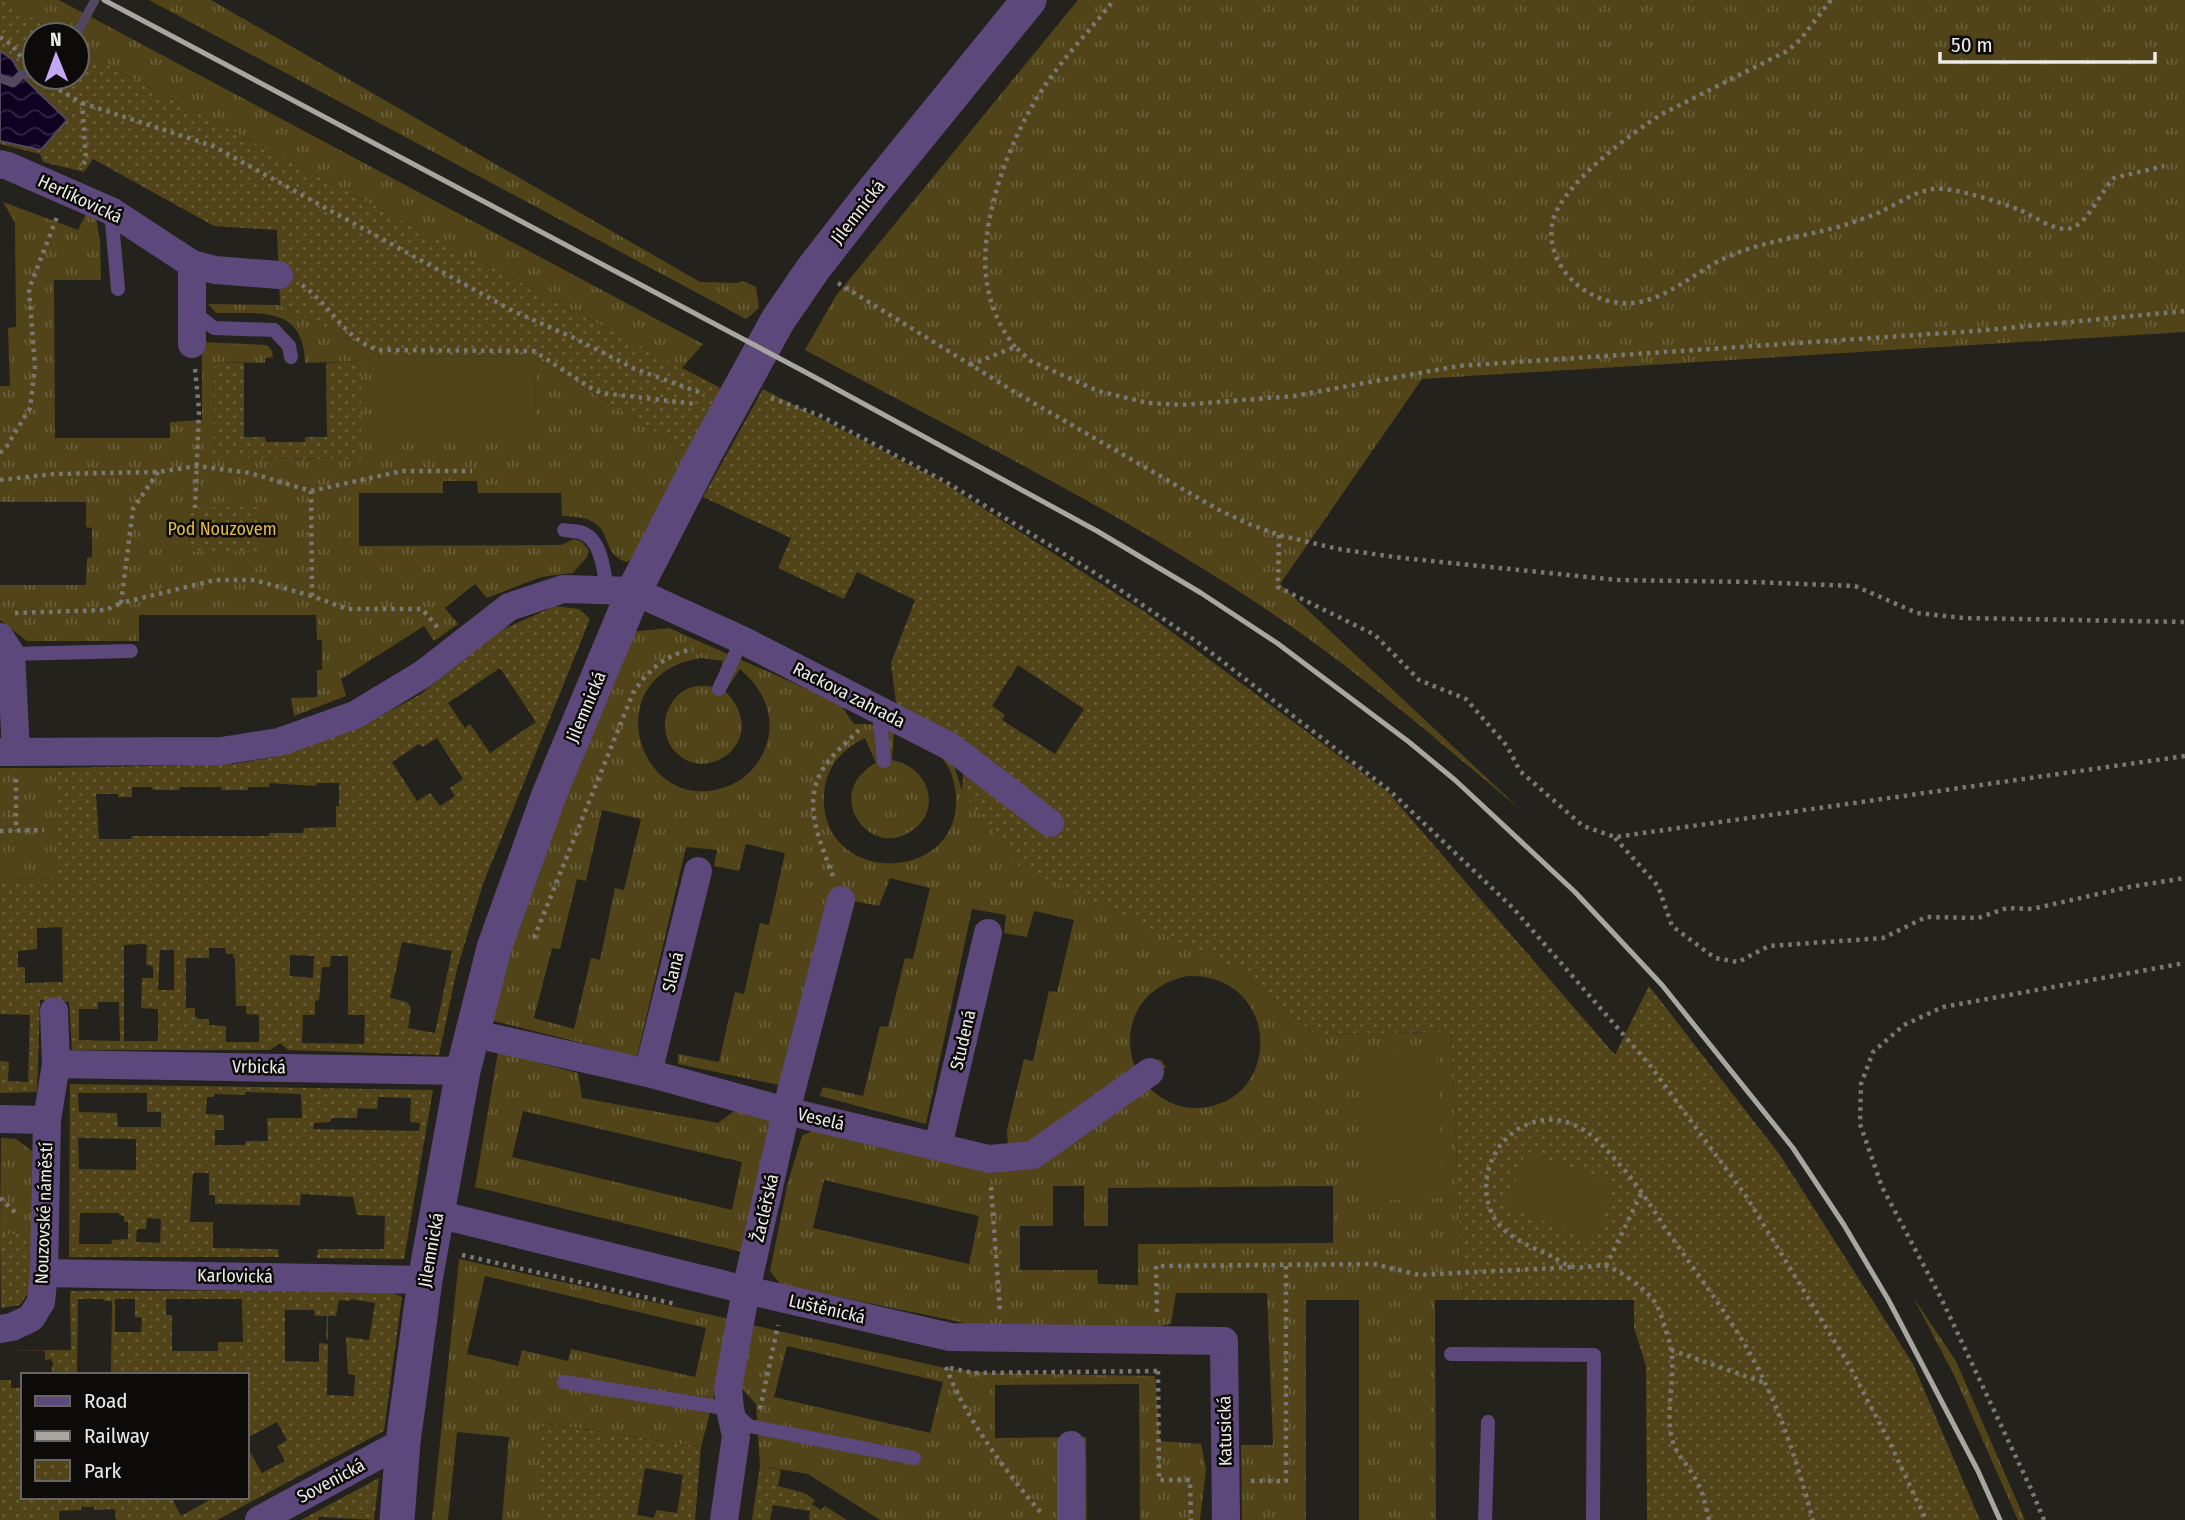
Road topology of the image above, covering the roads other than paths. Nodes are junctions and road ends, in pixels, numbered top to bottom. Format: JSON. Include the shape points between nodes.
{"nodes":[{"id":1,"x":1029,"y":0,"type":"edge"},
{"id":2,"x":0,"y":164,"type":"edge"},
{"id":3,"x":111,"y":211,"type":"junction"},
{"id":4,"x":192,"y":264,"type":"junction"},
{"id":5,"x":279,"y":275,"type":"road end"},
{"id":6,"x":118,"y":289,"type":"dead end"},
{"id":7,"x":192,"y":311,"type":"junction"},
{"id":8,"x":192,"y":344,"type":"road end"},
{"id":9,"x":290,"y":357,"type":"dead end"},
{"id":10,"x":564,"y":530,"type":"dead end"},
{"id":11,"x":621,"y":591,"type":"junction"},
{"id":12,"x":8,"y":634,"type":"edge"},
{"id":13,"x":738,"y":648,"type":"junction"},
{"id":14,"x":131,"y":651,"type":"dead end"},
{"id":15,"x":719,"y":689,"type":"dead end"},
{"id":16,"x":879,"y":709,"type":"junction"},
{"id":17,"x":8,"y":752,"type":"edge"},
{"id":18,"x":884,"y":761,"type":"dead end"},
{"id":19,"x":1050,"y":823,"type":"dead end"},
{"id":20,"x":698,"y":871,"type":"dead end"},
{"id":21,"x":841,"y":900,"type":"road end"},
{"id":22,"x":988,"y":933,"type":"dead end"},
{"id":23,"x":54,"y":1011,"type":"dead end"},
{"id":24,"x":471,"y":1033,"type":"junction"},
{"id":25,"x":56,"y":1064,"type":"junction"},
{"id":26,"x":1157,"y":1068,"type":"dead end"},
{"id":27,"x":463,"y":1071,"type":"junction"},
{"id":28,"x":648,"y":1073,"type":"junction"},
{"id":29,"x":786,"y":1111,"type":"junction"},
{"id":30,"x":0,"y":1119,"type":"edge"},
{"id":31,"x":47,"y":1120,"type":"junction"},
{"id":32,"x":939,"y":1146,"type":"junction"},
{"id":33,"x":437,"y":1214,"type":"junction"},
{"id":34,"x":44,"y":1273,"type":"junction"},
{"id":35,"x":425,"y":1280,"type":"junction"},
{"id":36,"x":746,"y":1290,"type":"junction"},
{"id":37,"x":0,"y":1329,"type":"edge"},
{"id":38,"x":1224,"y":1341,"type":"joint"},
{"id":39,"x":1451,"y":1354,"type":"dead end"},
{"id":40,"x":564,"y":1382,"type":"dead end"},
{"id":41,"x":730,"y":1409,"type":"junction"},
{"id":42,"x":1488,"y":1422,"type":"dead end"},
{"id":43,"x":403,"y":1442,"type":"junction"},
{"id":44,"x":1071,"y":1445,"type":"dead end"},
{"id":45,"x":914,"y":1458,"type":"dead end"},
{"id":46,"x":258,"y":1520,"type":"edge"},
{"id":47,"x":397,"y":1520,"type":"edge"},
{"id":48,"x":724,"y":1520,"type":"edge"},
{"id":49,"x":1071,"y":1520,"type":"edge"},
{"id":50,"x":1226,"y":1520,"type":"edge"},
{"id":51,"x":1485,"y":1520,"type":"edge"},
{"id":52,"x":1593,"y":1520,"type":"edge"}],
"edges":[{"from":1,"to":11,"type":"street","name":"Jilemnická","via":[[813,269],[778,320]]},
{"from":2,"to":3,"type":"street","name":"Herlíkovická"},
{"from":3,"to":4,"type":"street","name":"Herlíkovická"},
{"from":3,"to":6,"type":"lane"},
{"from":4,"to":5,"type":"street","name":"Herlíkovická"},
{"from":4,"to":7,"type":"street"},
{"from":7,"to":8,"type":"street"},
{"from":7,"to":9,"type":"lane","via":[[214,328],[274,330],[289,346]]},
{"from":10,"to":11,"type":"lane","via":[[583,532],[596,543],[602,564]]},
{"from":11,"to":13,"type":"street","name":"Rackova zahrada"},
{"from":11,"to":17,"type":"street","via":[[563,589],[509,607],[423,674],[355,715],[279,742],[221,751]]},
{"from":11,"to":24,"type":"street","name":"Jilemnická","via":[[494,948]]},
{"from":12,"to":14,"type":"lane"},
{"from":12,"to":17,"type":"street"},
{"from":13,"to":15,"type":"lane"},
{"from":13,"to":16,"type":"street","name":"Rackova zahrada"},
{"from":16,"to":18,"type":"lane"},
{"from":16,"to":19,"type":"street","name":"Rackova zahrada","via":[[951,747]]},
{"from":20,"to":28,"type":"street","name":"Slaná"},
{"from":21,"to":29,"type":"street","name":"Žacléřská"},
{"from":22,"to":32,"type":"street","name":"Studená"},
{"from":23,"to":25,"type":"street"},
{"from":24,"to":27,"type":"street","name":"Jilemnická"},
{"from":24,"to":28,"type":"street","name":"Veselá"},
{"from":25,"to":27,"type":"street","name":"Vrbická"},
{"from":25,"to":31,"type":"street"},
{"from":26,"to":32,"type":"street","name":"Veselá","via":[[1033,1155],[989,1160]]},
{"from":27,"to":33,"type":"street","name":"Jilemnická"},
{"from":28,"to":29,"type":"street","name":"Veselá"},
{"from":29,"to":32,"type":"street","name":"Veselá"},
{"from":29,"to":36,"type":"street","name":"Žacléřská"},
{"from":30,"to":31,"type":"street","name":"Nouzovské náměstí"},
{"from":31,"to":34,"type":"street","name":"Nouzovské náměstí"},
{"from":33,"to":35,"type":"street","name":"Jilemnická"},
{"from":33,"to":36,"type":"street","name":"Luštěnická"},
{"from":34,"to":35,"type":"street","name":"Karlovická"},
{"from":34,"to":37,"type":"street","name":"Nouzovské náměstí","via":[[41,1302],[31,1318]]},
{"from":35,"to":43,"type":"street","name":"Jilemnická"},
{"from":36,"to":38,"type":"street","name":"Luštěnická","via":[[950,1337]]},
{"from":36,"to":41,"type":"street","name":"Žacléřská","via":[[728,1388]]},
{"from":38,"to":50,"type":"street","name":"Katusická"},
{"from":39,"to":52,"type":"lane","via":[[1594,1355]]},
{"from":40,"to":41,"type":"lane"},
{"from":41,"to":45,"type":"lane","via":[[749,1426]]},
{"from":41,"to":48,"type":"street","name":"Žacléřská","via":[[736,1436]]},
{"from":42,"to":51,"type":"lane"},
{"from":43,"to":46,"type":"street","name":"Sovenická"},
{"from":43,"to":47,"type":"street","name":"Jilemnická"},
{"from":44,"to":49,"type":"street"}]}
